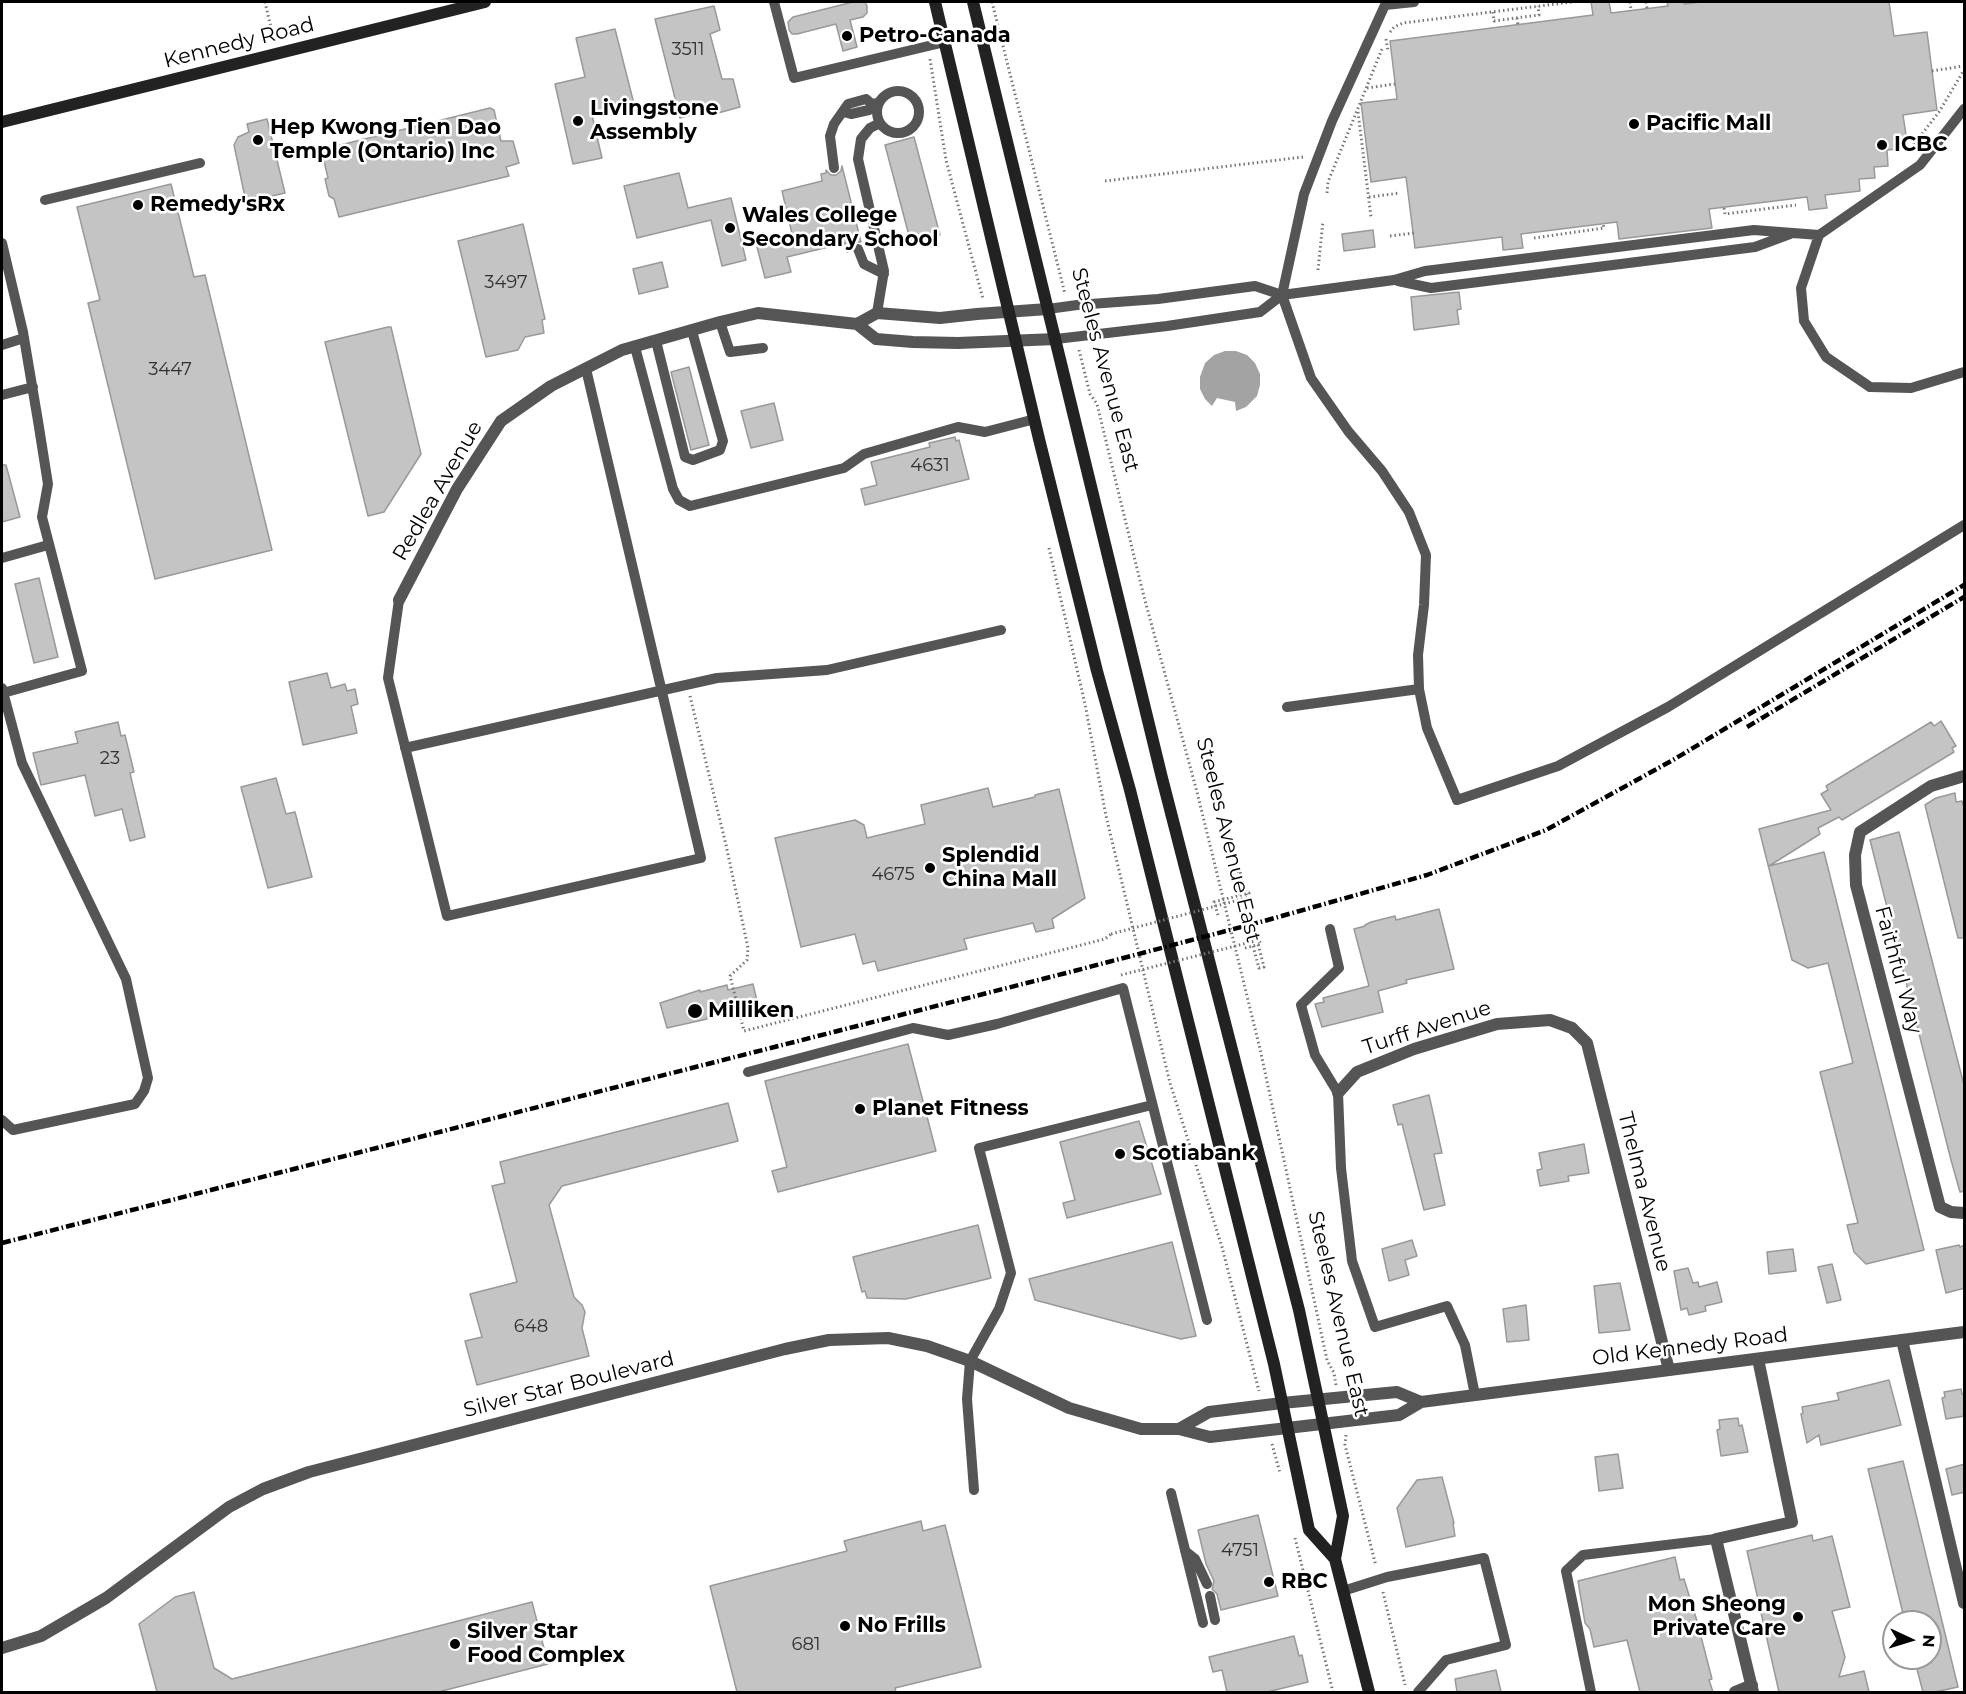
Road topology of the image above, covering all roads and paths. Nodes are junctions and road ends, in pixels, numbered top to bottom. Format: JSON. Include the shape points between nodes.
{"nodes":[{"id":1,"x":264,"y":2,"type":"edge"},
{"id":2,"x":485,"y":2,"type":"edge"},
{"id":3,"x":774,"y":2,"type":"edge"},
{"id":4,"x":935,"y":2,"type":"edge"},
{"id":5,"x":973,"y":2,"type":"edge"},
{"id":6,"x":992,"y":2,"type":"edge"},
{"id":7,"x":1414,"y":2,"type":"edge"},
{"id":8,"x":1572,"y":2,"type":"edge"},
{"id":9,"x":1630,"y":2,"type":"edge"},
{"id":10,"x":1646,"y":2,"type":"edge"},
{"id":11,"x":1538,"y":6,"type":"junction"},
{"id":12,"x":1647,"y":8,"type":"dead end"},
{"id":13,"x":1631,"y":10,"type":"dead end"},
{"id":14,"x":1493,"y":12,"type":"junction"},
{"id":15,"x":1517,"y":18,"type":"junction"},
{"id":16,"x":1518,"y":25,"type":"dead end"},
{"id":17,"x":1386,"y":39,"type":"junction"},
{"id":18,"x":945,"y":42,"type":"junction"},
{"id":19,"x":928,"y":46,"type":"junction"},
{"id":20,"x":1382,"y":50,"type":"junction"},
{"id":21,"x":277,"y":53,"type":"junction"},
{"id":22,"x":1965,"y":68,"type":"edge"},
{"id":23,"x":1932,"y":71,"type":"dead end"},
{"id":24,"x":1395,"y":84,"type":"dead end"},
{"id":25,"x":1366,"y":88,"type":"junction"},
{"id":26,"x":876,"y":104,"type":"junction"},
{"id":27,"x":1357,"y":110,"type":"junction"},
{"id":28,"x":1965,"y":110,"type":"edge"},
{"id":29,"x":2,"y":122,"type":"edge"},
{"id":30,"x":880,"y":123,"type":"junction"},
{"id":31,"x":1911,"y":148,"type":"dead end"},
{"id":32,"x":1318,"y":156,"type":"junction"},
{"id":33,"x":200,"y":163,"type":"dead end"},
{"id":34,"x":834,"y":168,"type":"dead end"},
{"id":35,"x":1105,"y":180,"type":"dead end"},
{"id":36,"x":1327,"y":193,"type":"dead end"},
{"id":37,"x":1400,"y":193,"type":"dead end"},
{"id":38,"x":1369,"y":197,"type":"junction"},
{"id":39,"x":45,"y":200,"type":"dead end"},
{"id":40,"x":1785,"y":200,"type":"dead end"},
{"id":41,"x":1796,"y":205,"type":"dead end"},
{"id":42,"x":1786,"y":206,"type":"junction"},
{"id":43,"x":1724,"y":208,"type":"dead end"},
{"id":44,"x":1371,"y":217,"type":"dead end"},
{"id":45,"x":1323,"y":221,"type":"dead end"},
{"id":46,"x":1603,"y":224,"type":"dead end"},
{"id":47,"x":1543,"y":231,"type":"dead end"},
{"id":48,"x":1414,"y":233,"type":"dead end"},
{"id":49,"x":1795,"y":233,"type":"junction"},
{"id":50,"x":1819,"y":234,"type":"junction"},
{"id":51,"x":1390,"y":236,"type":"dead end"},
{"id":52,"x":1543,"y":237,"type":"junction"},
{"id":53,"x":1534,"y":238,"type":"dead end"},
{"id":54,"x":2,"y":243,"type":"edge"},
{"id":55,"x":858,"y":249,"type":"dead end"},
{"id":56,"x":1318,"y":270,"type":"dead end"},
{"id":57,"x":884,"y":274,"type":"junction"},
{"id":58,"x":1394,"y":280,"type":"junction"},
{"id":59,"x":1282,"y":295,"type":"junction"},
{"id":60,"x":1068,"y":306,"type":"junction"},
{"id":61,"x":1048,"y":309,"type":"junction"},
{"id":62,"x":1009,"y":312,"type":"junction"},
{"id":63,"x":877,"y":313,"type":"junction"},
{"id":64,"x":987,"y":313,"type":"junction"},
{"id":65,"x":720,"y":322,"type":"junction"},
{"id":66,"x":857,"y":324,"type":"junction"},
{"id":67,"x":692,"y":332,"type":"junction"},
{"id":68,"x":24,"y":338,"type":"junction"},
{"id":69,"x":1075,"y":338,"type":"junction"},
{"id":70,"x":1056,"y":339,"type":"junction"},
{"id":71,"x":1016,"y":340,"type":"junction"},
{"id":72,"x":656,"y":341,"type":"junction"},
{"id":73,"x":2,"y":345,"type":"edge"},
{"id":74,"x":635,"y":347,"type":"junction"},
{"id":75,"x":763,"y":348,"type":"dead end"},
{"id":76,"x":586,"y":369,"type":"junction"},
{"id":77,"x":1965,"y":372,"type":"edge"},
{"id":78,"x":33,"y":387,"type":"junction"},
{"id":79,"x":2,"y":395,"type":"edge"},
{"id":80,"x":1035,"y":419,"type":"junction"},
{"id":81,"x":1965,"y":525,"type":"edge"},
{"id":82,"x":1047,"y":538,"type":"dead end"},
{"id":83,"x":48,"y":545,"type":"junction"},
{"id":84,"x":2,"y":558,"type":"edge"},
{"id":85,"x":399,"y":600,"type":"joint"},
{"id":86,"x":1001,"y":630,"type":"dead end"},
{"id":87,"x":687,"y":684,"type":"junction"},
{"id":88,"x":1419,"y":689,"type":"junction"},
{"id":89,"x":662,"y":690,"type":"junction"},
{"id":90,"x":2,"y":691,"type":"edge"},
{"id":91,"x":1287,"y":707,"type":"dead end"},
{"id":92,"x":5,"y":717,"type":"edge"},
{"id":93,"x":405,"y":748,"type":"junction"},
{"id":94,"x":1965,"y":776,"type":"edge"},
{"id":95,"x":1240,"y":895,"type":"junction"},
{"id":96,"x":1248,"y":898,"type":"junction"},
{"id":97,"x":1218,"y":915,"type":"dead end"},
{"id":98,"x":1330,"y":929,"type":"dead end"},
{"id":99,"x":1258,"y":940,"type":"junction"},
{"id":100,"x":1253,"y":946,"type":"junction"},
{"id":101,"x":1245,"y":948,"type":"dead end"},
{"id":102,"x":1121,"y":975,"type":"dead end"},
{"id":103,"x":1572,"y":1028,"type":"joint"},
{"id":104,"x":748,"y":1072,"type":"dead end"},
{"id":105,"x":1338,"y":1093,"type":"junction"},
{"id":106,"x":1152,"y":1106,"type":"junction"},
{"id":107,"x":2,"y":1120,"type":"edge"},
{"id":108,"x":13,"y":1130,"type":"junction"},
{"id":109,"x":2,"y":1134,"type":"edge"},
{"id":110,"x":1965,"y":1213,"type":"edge"},
{"id":111,"x":1207,"y":1320,"type":"dead end"},
{"id":112,"x":1965,"y":1332,"type":"edge"},
{"id":113,"x":1902,"y":1340,"type":"junction"},
{"id":114,"x":1758,"y":1359,"type":"junction"},
{"id":115,"x":970,"y":1361,"type":"junction"},
{"id":116,"x":1669,"y":1370,"type":"junction"},
{"id":117,"x":1474,"y":1395,"type":"junction"},
{"id":118,"x":1338,"y":1398,"type":"junction"},
{"id":119,"x":1318,"y":1400,"type":"junction"},
{"id":120,"x":1421,"y":1402,"type":"junction"},
{"id":121,"x":1282,"y":1403,"type":"junction"},
{"id":122,"x":1262,"y":1405,"type":"junction"},
{"id":123,"x":1343,"y":1423,"type":"junction"},
{"id":124,"x":1323,"y":1425,"type":"junction"},
{"id":125,"x":1179,"y":1429,"type":"junction"},
{"id":126,"x":1287,"y":1429,"type":"junction"},
{"id":127,"x":1268,"y":1431,"type":"junction"},
{"id":128,"x":1282,"y":1483,"type":"dead end"},
{"id":129,"x":974,"y":1490,"type":"dead end"},
{"id":130,"x":1171,"y":1493,"type":"dead end"},
{"id":131,"x":1293,"y":1529,"type":"dead end"},
{"id":132,"x":1716,"y":1539,"type":"junction"},
{"id":133,"x":1185,"y":1550,"type":"junction"},
{"id":134,"x":1335,"y":1559,"type":"junction"},
{"id":135,"x":1379,"y":1579,"type":"junction"},
{"id":136,"x":1207,"y":1584,"type":"dead end"},
{"id":137,"x":1343,"y":1591,"type":"junction"},
{"id":138,"x":1210,"y":1596,"type":"dead end"},
{"id":139,"x":1965,"y":1603,"type":"edge"},
{"id":140,"x":1215,"y":1620,"type":"dead end"},
{"id":141,"x":1203,"y":1623,"type":"dead end"},
{"id":142,"x":2,"y":1648,"type":"edge"},
{"id":143,"x":1752,"y":1689,"type":"edge"},
{"id":144,"x":1333,"y":1692,"type":"edge"},
{"id":145,"x":1369,"y":1692,"type":"edge"},
{"id":146,"x":1407,"y":1692,"type":"edge"},
{"id":147,"x":1419,"y":1692,"type":"edge"},
{"id":148,"x":1591,"y":1692,"type":"edge"},
{"id":149,"x":1735,"y":1692,"type":"edge"}],
"edges":[{"from":1,"to":21,"type":"path"},
{"from":2,"to":21,"type":"main road","name":"Kennedy Road"},
{"from":3,"to":19,"type":"lane","via":[[794,78]]},
{"from":4,"to":18,"type":"main road","name":"Steeles Avenue East"},
{"from":5,"to":61,"type":"main road","name":"Steeles Avenue East"},
{"from":6,"to":60,"type":"path","name":"Steeles Avenue East"},
{"from":7,"to":32,"type":"lane","via":[[1385,5]]},
{"from":8,"to":11,"type":"path"},
{"from":9,"to":13,"type":"path"},
{"from":10,"to":12,"type":"path"},
{"from":11,"to":14,"type":"path"},
{"from":11,"to":15,"type":"path","via":[[1539,15]]},
{"from":14,"to":15,"type":"path","via":[[1494,21]]},
{"from":14,"to":17,"type":"path","via":[[1403,23],[1394,27]]},
{"from":15,"to":16,"type":"path"},
{"from":17,"to":20,"type":"path"},
{"from":17,"to":20,"type":"path","via":[[1388,50]]},
{"from":18,"to":19,"type":"lane"},
{"from":18,"to":62,"type":"main road","name":"Steeles Avenue East"},
{"from":19,"to":64,"type":"path","via":[[946,160]]},
{"from":20,"to":25,"type":"path"},
{"from":21,"to":29,"type":"main road","name":"Kennedy Road"},
{"from":22,"to":23,"type":"path"},
{"from":22,"to":31,"type":"path","via":[[1939,112]]},
{"from":24,"to":25,"type":"path"},
{"from":25,"to":27,"type":"path"},
{"from":26,"to":30,"type":"lane"},
{"from":26,"to":30,"type":"lane","via":[[889,93],[902,92],[914,99],[919,111],[915,124],[904,132],[890,132]]},
{"from":26,"to":34,"type":"lane","via":[[869,110],[844,112],[834,124],[830,136]]},
{"from":27,"to":36,"type":"path"},
{"from":27,"to":38,"type":"path"},
{"from":28,"to":50,"type":"lane","via":[[1920,165]]},
{"from":30,"to":57,"type":"lane","via":[[861,139],[858,159]]},
{"from":32,"to":35,"type":"path"},
{"from":32,"to":59,"type":"lane","via":[[1304,194]]},
{"from":33,"to":39,"type":"lane"},
{"from":37,"to":38,"type":"path"},
{"from":38,"to":44,"type":"path"},
{"from":40,"to":42,"type":"path"},
{"from":41,"to":42,"type":"path"},
{"from":42,"to":43,"type":"path","via":[[1725,214]]},
{"from":45,"to":56,"type":"path"},
{"from":46,"to":52,"type":"path","via":[[1604,228]]},
{"from":47,"to":52,"type":"path"},
{"from":48,"to":51,"type":"path"},
{"from":49,"to":50,"type":"lane"},
{"from":49,"to":58,"type":"lane","via":[[1754,230],[1425,271]]},
{"from":49,"to":58,"type":"lane","via":[[1755,247],[1431,288]]},
{"from":50,"to":77,"type":"lane","via":[[1801,288],[1804,321],[1826,357],[1870,387],[1911,388]]},
{"from":52,"to":53,"type":"path"},
{"from":54,"to":68,"type":"lane"},
{"from":55,"to":57,"type":"lane","via":[[864,264]]},
{"from":57,"to":63,"type":"lane"},
{"from":58,"to":59,"type":"lane"},
{"from":59,"to":60,"type":"lane","via":[[1255,286]]},
{"from":59,"to":69,"type":"lane","via":[[1260,312]]},
{"from":59,"to":88,"type":"lane","via":[[1311,378],[1403,503],[1426,555]]},
{"from":60,"to":61,"type":"lane"},
{"from":61,"to":62,"type":"street"},
{"from":61,"to":70,"type":"main road","name":"Steeles Avenue East"},
{"from":62,"to":64,"type":"street"},
{"from":62,"to":71,"type":"main road","name":"Steeles Avenue East"},
{"from":63,"to":64,"type":"street","via":[[940,318]]},
{"from":63,"to":66,"type":"street"},
{"from":65,"to":66,"type":"street","name":"Redlea Avenue","via":[[759,314]]},
{"from":65,"to":67,"type":"street","name":"Redlea Avenue"},
{"from":65,"to":75,"type":"lane","via":[[729,352]]},
{"from":66,"to":71,"type":"street","name":"Redlea Avenue","via":[[876,339],[958,343]]},
{"from":67,"to":72,"type":"street","name":"Redlea Avenue"},
{"from":67,"to":72,"type":"lane","via":[[723,441],[720,450],[693,460],[685,457]]},
{"from":68,"to":73,"type":"lane"},
{"from":68,"to":78,"type":"lane"},
{"from":69,"to":70,"type":"lane"},
{"from":69,"to":118,"type":"path","name":"Steeles Avenue East","via":[[1090,394],[1097,404],[1197,792],[1260,1049]]},
{"from":70,"to":71,"type":"street","name":"Redlea Avenue"},
{"from":70,"to":119,"type":"main road","name":"Steeles Avenue East"},
{"from":71,"to":80,"type":"main road","name":"Steeles Avenue East"},
{"from":72,"to":74,"type":"street","name":"Redlea Avenue"},
{"from":74,"to":76,"type":"street","name":"Redlea Avenue"},
{"from":74,"to":80,"type":"lane","via":[[673,489],[679,500],[690,506],[844,468],[864,454],[958,427],[985,432]]},
{"from":76,"to":85,"type":"street","name":"Redlea Avenue","via":[[551,386],[501,421],[457,489]]},
{"from":76,"to":89,"type":"lane"},
{"from":78,"to":79,"type":"lane"},
{"from":78,"to":83,"type":"lane","via":[[48,484],[42,517]]},
{"from":80,"to":121,"type":"main road","name":"Steeles Avenue East","via":[[1211,1107]]},
{"from":81,"to":88,"type":"lane","via":[[1677,702],[1558,766],[1457,800],[1427,728]]},
{"from":82,"to":122,"type":"path","via":[[1106,816],[1170,1083],[1222,1247]]},
{"from":83,"to":84,"type":"lane"},
{"from":83,"to":90,"type":"lane","via":[[82,671]]},
{"from":85,"to":93,"type":"lane","via":[[388,678]]},
{"from":86,"to":87,"type":"lane","via":[[827,670]]},
{"from":87,"to":89,"type":"lane"},
{"from":87,"to":96,"type":"path","bridge":true,"via":[[748,948],[747,960],[730,976],[744,1031],[1105,939],[1111,934]]},
{"from":88,"to":91,"type":"lane"},
{"from":89,"to":93,"type":"lane"},
{"from":89,"to":93,"type":"lane","via":[[701,858],[485,908],[447,916]]},
{"from":90,"to":92,"type":"lane"},
{"from":92,"to":108,"type":"lane","via":[[22,763],[126,980],[148,1078],[135,1104]]},
{"from":94,"to":110,"type":"street","name":"Faithful Way","via":[[1931,786],[1860,832],[1855,855],[1856,885],[1940,1207]]},
{"from":95,"to":96,"type":"path","via":[[1249,893]]},
{"from":95,"to":96,"type":"path","via":[[1233,873],[1239,871]]},
{"from":95,"to":97,"type":"path","via":[[1214,902]]},
{"from":98,"to":105,"type":"lane","via":[[1339,968],[1302,1005],[1315,1055]]},
{"from":99,"to":100,"type":"path","via":[[1261,944]]},
{"from":99,"to":100,"type":"path","via":[[1264,967],[1259,968]]},
{"from":99,"to":102,"type":"path","bridge":true},
{"from":100,"to":101,"type":"path"},
{"from":103,"to":105,"type":"street","name":"Turff Avenue","via":[[1550,1020],[1497,1024],[1357,1071]]},
{"from":103,"to":116,"type":"street","name":"Thelma Avenue","via":[[1587,1043]]},
{"from":104,"to":106,"type":"lane","via":[[914,1028],[948,1035],[1123,988]]},
{"from":105,"to":117,"type":"lane","via":[[1341,1168],[1352,1261],[1375,1327],[1447,1306],[1465,1345]]},
{"from":106,"to":111,"type":"lane"},
{"from":106,"to":115,"type":"lane","via":[[980,1148],[1011,1273],[999,1308]]},
{"from":107,"to":108,"type":"lane"},
{"from":108,"to":109,"type":"lane"},
{"from":112,"to":113,"type":"street","name":"Old Kennedy Road"},
{"from":113,"to":114,"type":"street","name":"Old Kennedy Road"},
{"from":113,"to":139,"type":"street"},
{"from":114,"to":116,"type":"street","name":"Old Kennedy Road"},
{"from":114,"to":132,"type":"street","via":[[1792,1522]]},
{"from":115,"to":125,"type":"street","name":"Silver Star Boulevard","via":[[1069,1408],[1141,1429]]},
{"from":115,"to":129,"type":"lane","via":[[967,1399]]},
{"from":115,"to":142,"type":"street","name":"Silver Star Boulevard","via":[[888,1338],[829,1340],[309,1472],[229,1507],[99,1602],[41,1636]]},
{"from":116,"to":117,"type":"street","name":"Old Kennedy Road"},
{"from":117,"to":120,"type":"street","name":"Old Kennedy Road"},
{"from":118,"to":119,"type":"street","name":"Old Kennedy Road"},
{"from":118,"to":120,"type":"street","name":"Old Kennedy Road","via":[[1397,1392]]},
{"from":119,"to":121,"type":"street","name":"Old Kennedy Road"},
{"from":119,"to":124,"type":"main road","name":"Steeles Avenue East"},
{"from":120,"to":123,"type":"street","name":"Old Kennedy Road","via":[[1399,1416]]},
{"from":121,"to":122,"type":"street","name":"Silver Star Boulevard"},
{"from":121,"to":126,"type":"main road","name":"Steeles Avenue East"},
{"from":122,"to":125,"type":"street","name":"Silver Star Boulevard","via":[[1209,1412]]},
{"from":123,"to":124,"type":"street","name":"Old Kennedy Road"},
{"from":123,"to":135,"type":"path","name":"Steeles Avenue East"},
{"from":124,"to":126,"type":"street","name":"Silver Star Boulevard"},
{"from":124,"to":134,"type":"main road","name":"Steeles Avenue East","via":[[1343,1516]]},
{"from":125,"to":127,"type":"street","name":"Silver Star Boulevard","via":[[1210,1437]]},
{"from":126,"to":127,"type":"street","name":"Silver Star Boulevard"},
{"from":126,"to":134,"type":"main road","name":"Steeles Avenue East","via":[[1309,1530]]},
{"from":127,"to":128,"type":"path"},
{"from":130,"to":133,"type":"lane"},
{"from":131,"to":144,"type":"path"},
{"from":132,"to":143,"type":"street"},
{"from":132,"to":148,"type":"lane","via":[[1582,1555],[1566,1571]]},
{"from":133,"to":136,"type":"lane","via":[[1195,1559]]},
{"from":133,"to":141,"type":"lane"},
{"from":134,"to":137,"type":"main road","name":"Steeles Avenue East"},
{"from":135,"to":137,"type":"lane"},
{"from":135,"to":146,"type":"path","name":"Steeles Avenue East"},
{"from":135,"to":147,"type":"lane","via":[[1484,1558],[1506,1645],[1446,1660]]},
{"from":137,"to":145,"type":"main road","name":"Steeles Avenue East"},
{"from":138,"to":140,"type":"lane"},
{"from":143,"to":149,"type":"street"}]}
